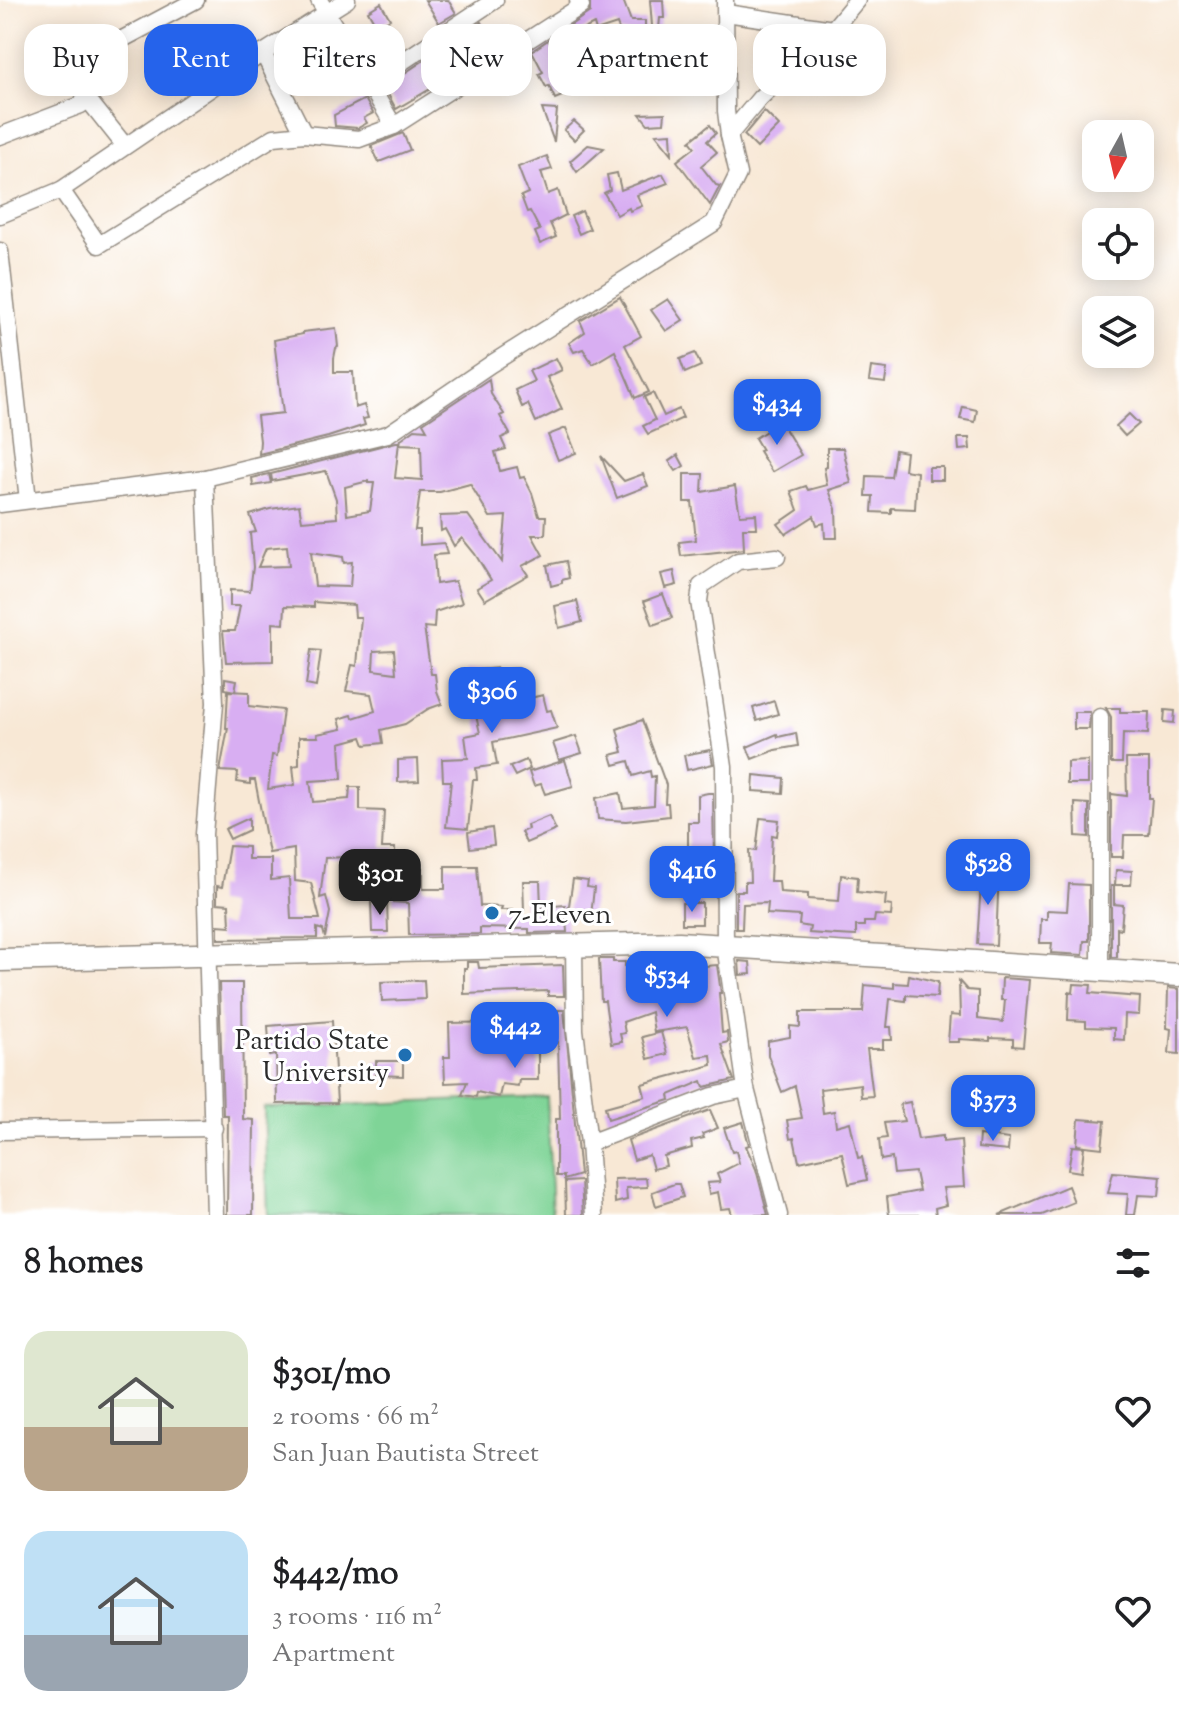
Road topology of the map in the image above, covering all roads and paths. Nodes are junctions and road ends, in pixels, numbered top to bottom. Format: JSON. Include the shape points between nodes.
{"nodes":[{"id":1,"x":196,"y":0,"type":"edge"},
{"id":2,"x":347,"y":0,"type":"edge"},
{"id":3,"x":495,"y":0,"type":"edge"},
{"id":4,"x":578,"y":0,"type":"edge"},
{"id":5,"x":857,"y":0,"type":"edge"},
{"id":6,"x":324,"y":6,"type":"edge"},
{"id":7,"x":726,"y":6,"type":"edge"},
{"id":8,"x":335,"y":24,"type":"edge"},
{"id":9,"x":810,"y":24,"type":"edge"},
{"id":10,"x":837,"y":24,"type":"edge"},
{"id":11,"x":263,"y":53,"type":"junction"},
{"id":12,"x":405,"y":60,"type":"edge"},
{"id":13,"x":377,"y":96,"type":"edge"},
{"id":14,"x":762,"y":96,"type":"edge"},
{"id":15,"x":86,"y":97,"type":"junction"},
{"id":16,"x":394,"y":126,"type":"junction"},
{"id":17,"x":304,"y":134,"type":"junction"},
{"id":18,"x":729,"y":135,"type":"junction"},
{"id":19,"x":0,"y":136,"type":"edge"},
{"id":20,"x":125,"y":146,"type":"junction"},
{"id":21,"x":61,"y":190,"type":"junction"},
{"id":22,"x":0,"y":215,"type":"edge"},
{"id":23,"x":0,"y":251,"type":"edge"},
{"id":24,"x":205,"y":478,"type":"junction"},
{"id":25,"x":28,"y":500,"type":"junction"},
{"id":26,"x":0,"y":504,"type":"edge"},
{"id":27,"x":777,"y":557,"type":"dead end"},
{"id":28,"x":1100,"y":717,"type":"dead end"},
{"id":29,"x":574,"y":945,"type":"junction"},
{"id":30,"x":725,"y":945,"type":"junction"},
{"id":31,"x":207,"y":956,"type":"junction"},
{"id":32,"x":0,"y":960,"type":"edge"},
{"id":33,"x":1100,"y":970,"type":"junction"},
{"id":34,"x":1179,"y":975,"type":"edge"},
{"id":35,"x":746,"y":1089,"type":"junction"},
{"id":36,"x":214,"y":1128,"type":"junction"},
{"id":37,"x":0,"y":1131,"type":"edge"},
{"id":38,"x":589,"y":1143,"type":"junction"},
{"id":39,"x":215,"y":1215,"type":"edge"},
{"id":40,"x":594,"y":1215,"type":"edge"},
{"id":41,"x":779,"y":1215,"type":"edge"}],
"edges":[{"from":1,"to":15,"type":"street","via":[[115,43]]},
{"from":2,"to":6,"type":"street"},
{"from":3,"to":12,"type":"street"},
{"from":4,"to":16,"type":"street","via":[[581,6]]},
{"from":5,"to":10,"type":"street"},
{"from":6,"to":8,"type":"street"},
{"from":6,"to":11,"type":"street"},
{"from":7,"to":9,"type":"street"},
{"from":7,"to":18,"type":"street"},
{"from":11,"to":17,"type":"street"},
{"from":11,"to":20,"type":"street"},
{"from":13,"to":16,"type":"street"},
{"from":14,"to":18,"type":"street"},
{"from":15,"to":19,"type":"street","via":[[81,105]]},
{"from":15,"to":20,"type":"street"},
{"from":16,"to":17,"type":"street","via":[[359,139]]},
{"from":17,"to":21,"type":"street","via":[[274,137],[99,245]]},
{"from":18,"to":24,"type":"street","via":[[738,174],[714,223],[388,434]]},
{"from":20,"to":21,"type":"street"},
{"from":21,"to":22,"type":"street"},
{"from":23,"to":25,"type":"street"},
{"from":24,"to":25,"type":"street"},
{"from":24,"to":31,"type":"street","via":[[215,703],[204,834]]},
{"from":25,"to":26,"type":"street"},
{"from":27,"to":30,"type":"street","via":[[738,561],[701,586],[724,766]]},
{"from":28,"to":33,"type":"street"},
{"from":29,"to":30,"type":"main road"},
{"from":29,"to":31,"type":"main road"},
{"from":29,"to":38,"type":"street","via":[[575,1030]]},
{"from":30,"to":33,"type":"main road"},
{"from":30,"to":35,"type":"street"},
{"from":31,"to":32,"type":"main road"},
{"from":31,"to":36,"type":"street"},
{"from":33,"to":34,"type":"main road"},
{"from":35,"to":38,"type":"street","via":[[713,1096]]},
{"from":35,"to":41,"type":"street"},
{"from":36,"to":37,"type":"street"},
{"from":36,"to":39,"type":"street"},
{"from":38,"to":40,"type":"street"}]}
